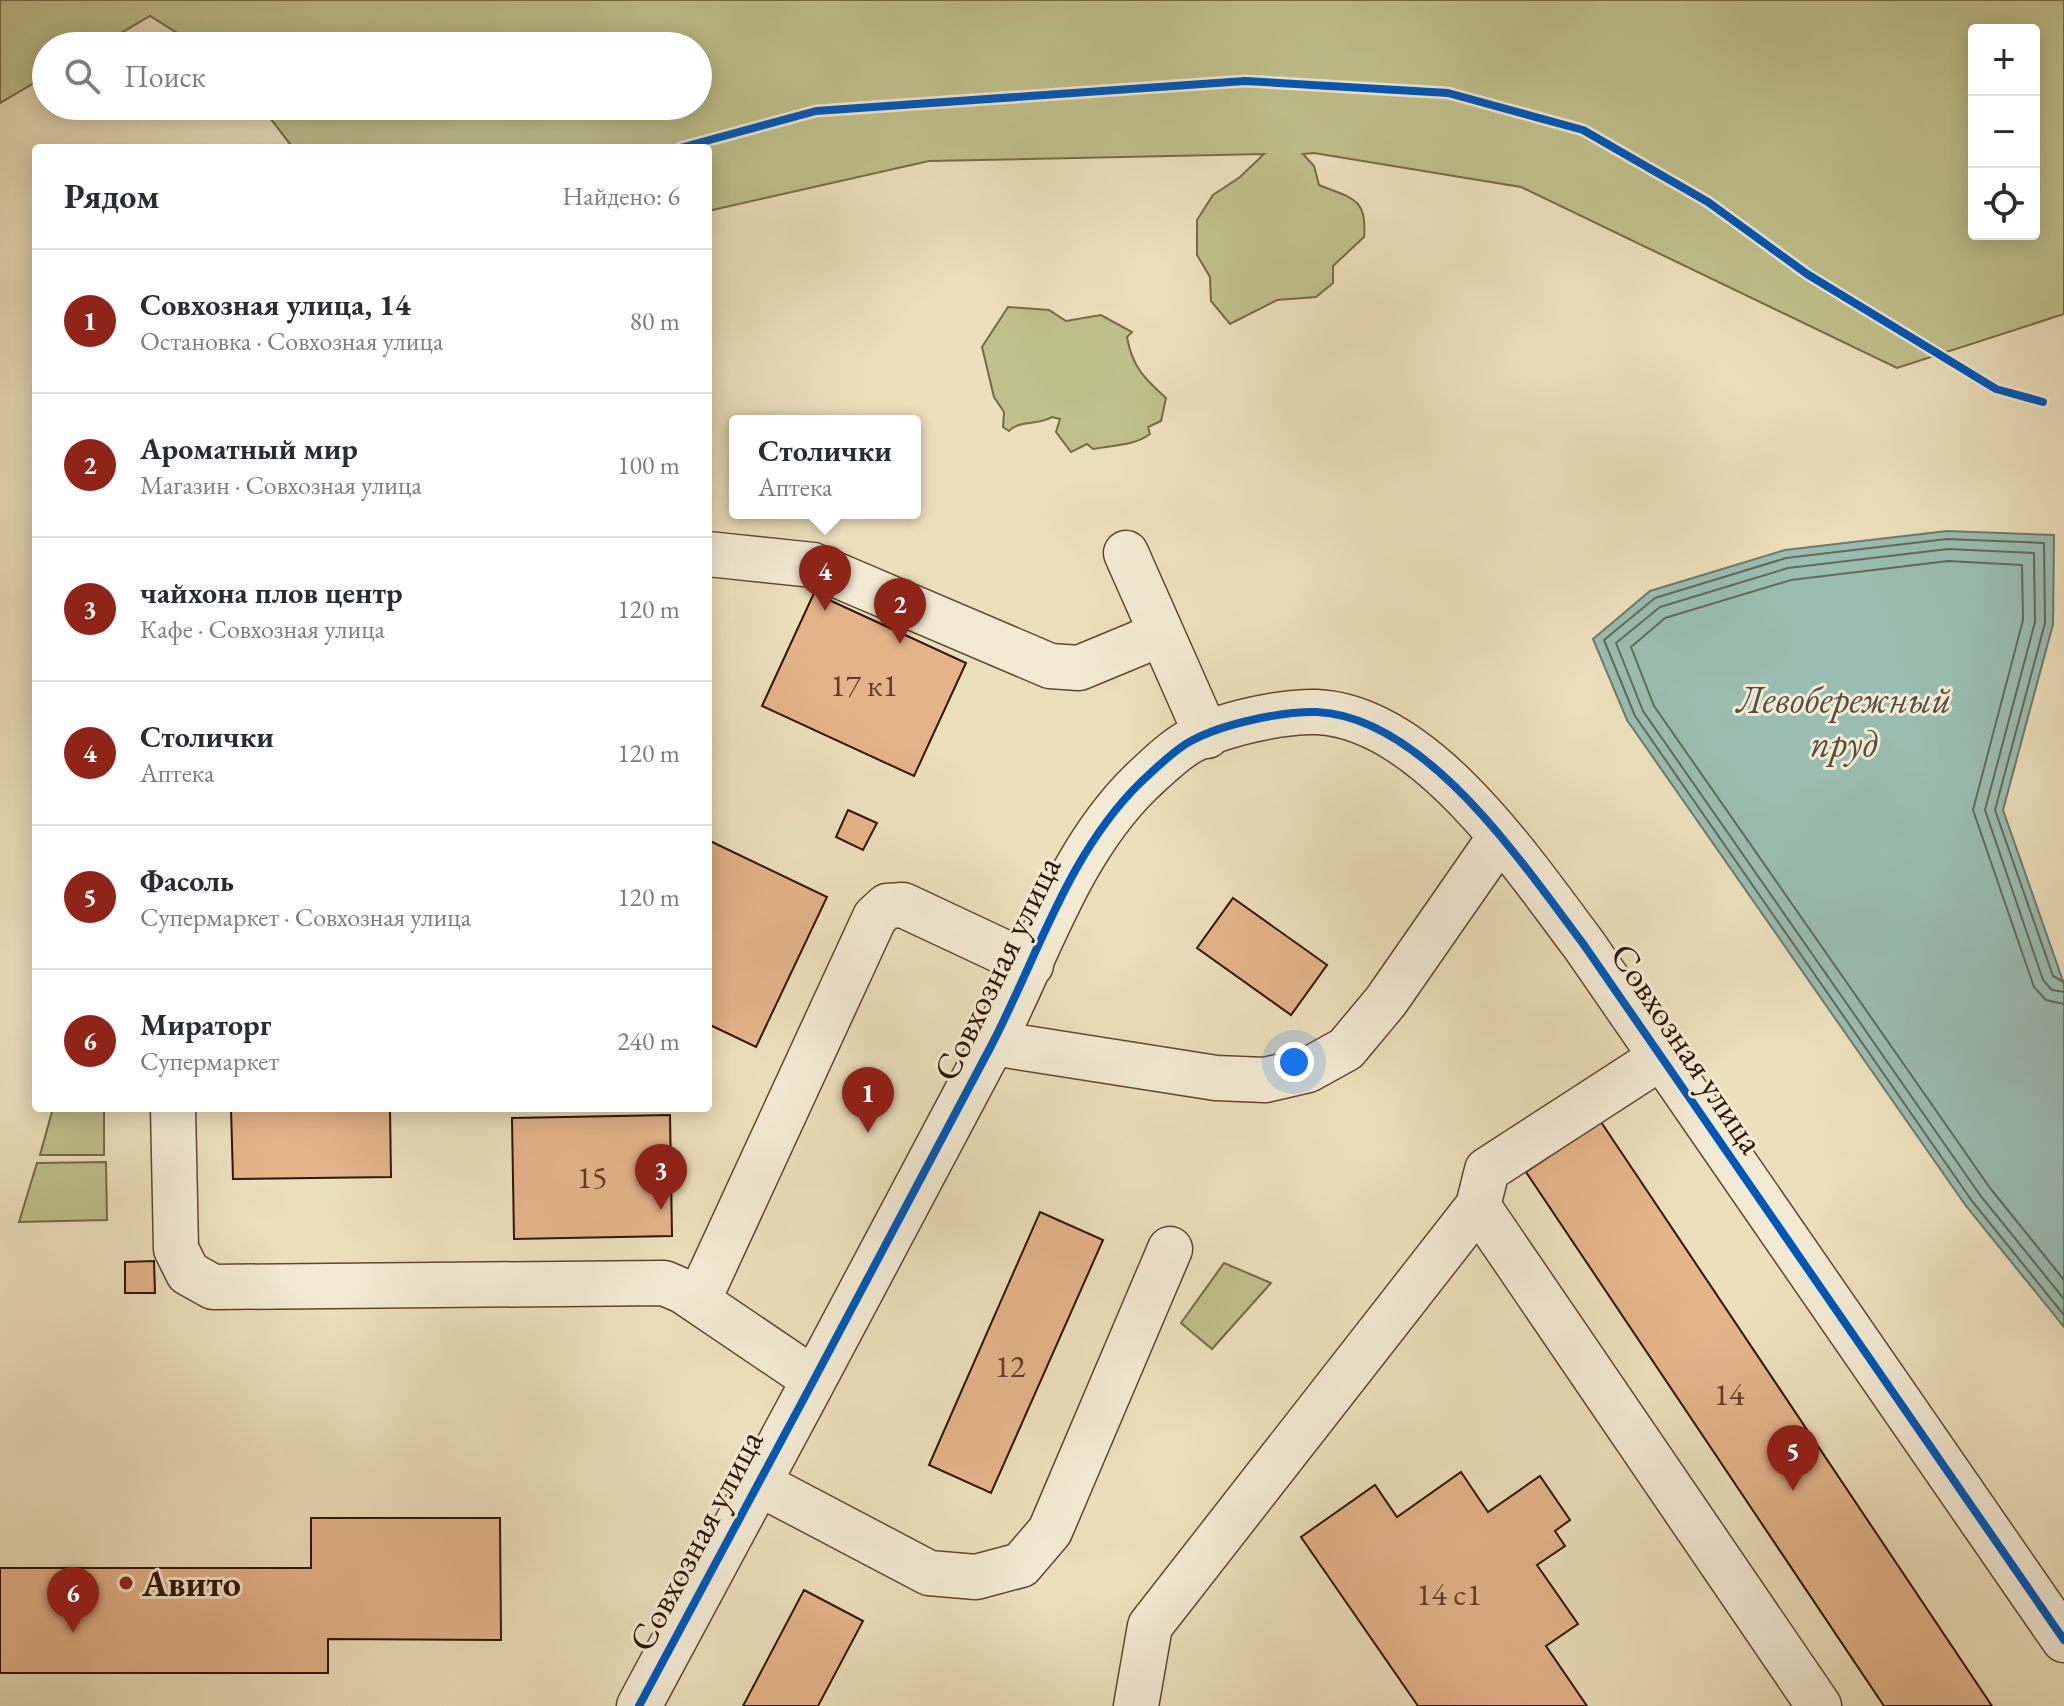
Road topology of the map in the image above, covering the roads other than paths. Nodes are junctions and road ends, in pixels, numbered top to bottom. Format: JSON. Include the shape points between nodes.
{"nodes":[{"id":1,"x":1126,"y":553,"type":"dead end"},
{"id":2,"x":712,"y":554,"type":"edge"},
{"id":3,"x":1161,"y":634,"type":"junction"},
{"id":4,"x":1207,"y":736,"type":"junction"},
{"id":5,"x":1500,"y":837,"type":"junction"},
{"id":6,"x":1031,"y":965,"type":"junction"},
{"id":7,"x":993,"y":1043,"type":"junction"},
{"id":8,"x":1660,"y":1058,"type":"junction"},
{"id":9,"x":173,"y":1112,"type":"edge"},
{"id":10,"x":1478,"y":1206,"type":"junction"},
{"id":11,"x":1170,"y":1249,"type":"dead end"},
{"id":12,"x":698,"y":1301,"type":"junction"},
{"id":13,"x":813,"y":1379,"type":"junction"},
{"id":14,"x":758,"y":1483,"type":"junction"},
{"id":15,"x":2064,"y":1640,"type":"edge"},
{"id":16,"x":639,"y":1706,"type":"edge"},
{"id":17,"x":1136,"y":1706,"type":"edge"},
{"id":18,"x":1819,"y":1706,"type":"edge"}],
"edges":[{"from":1,"to":3,"type":"street"},
{"from":2,"to":3,"type":"street","via":[[813,565],[1050,666],[1079,668]]},
{"from":3,"to":4,"type":"street"},
{"from":4,"to":5,"type":"street","name":"Совхозная улица","via":[[1245,722],[1318,712],[1366,725],[1404,744],[1447,777]]},
{"from":4,"to":6,"type":"street","name":"Совхозная улица","via":[[1190,741],[1140,783],[1087,846]]},
{"from":5,"to":7,"type":"street","name":"Совхозная улица","via":[[1366,1025],[1346,1049],[1308,1070],[1265,1080],[1216,1078]]},
{"from":5,"to":8,"type":"street","name":"Совхозная улица","via":[[1584,945]]},
{"from":6,"to":7,"type":"street","name":"Совхозная улица"},
{"from":6,"to":12,"type":"street","via":[[903,905],[887,906],[875,917]]},
{"from":7,"to":13,"type":"street","name":"Совхозная улица"},
{"from":8,"to":10,"type":"street","via":[[1487,1170]]},
{"from":8,"to":15,"type":"street","name":"Совхозная улица"},
{"from":9,"to":12,"type":"street","via":[[176,1249],[188,1273],[213,1287],[645,1280],[664,1283]]},
{"from":10,"to":17,"type":"street","via":[[1150,1626]]},
{"from":10,"to":18,"type":"street"},
{"from":11,"to":14,"type":"street","via":[[1050,1531],[1021,1565],[976,1577],[929,1573]]},
{"from":12,"to":13,"type":"street"},
{"from":13,"to":14,"type":"street","name":"Совхозная улица"},
{"from":14,"to":16,"type":"street","name":"Совхозная улица"}]}
